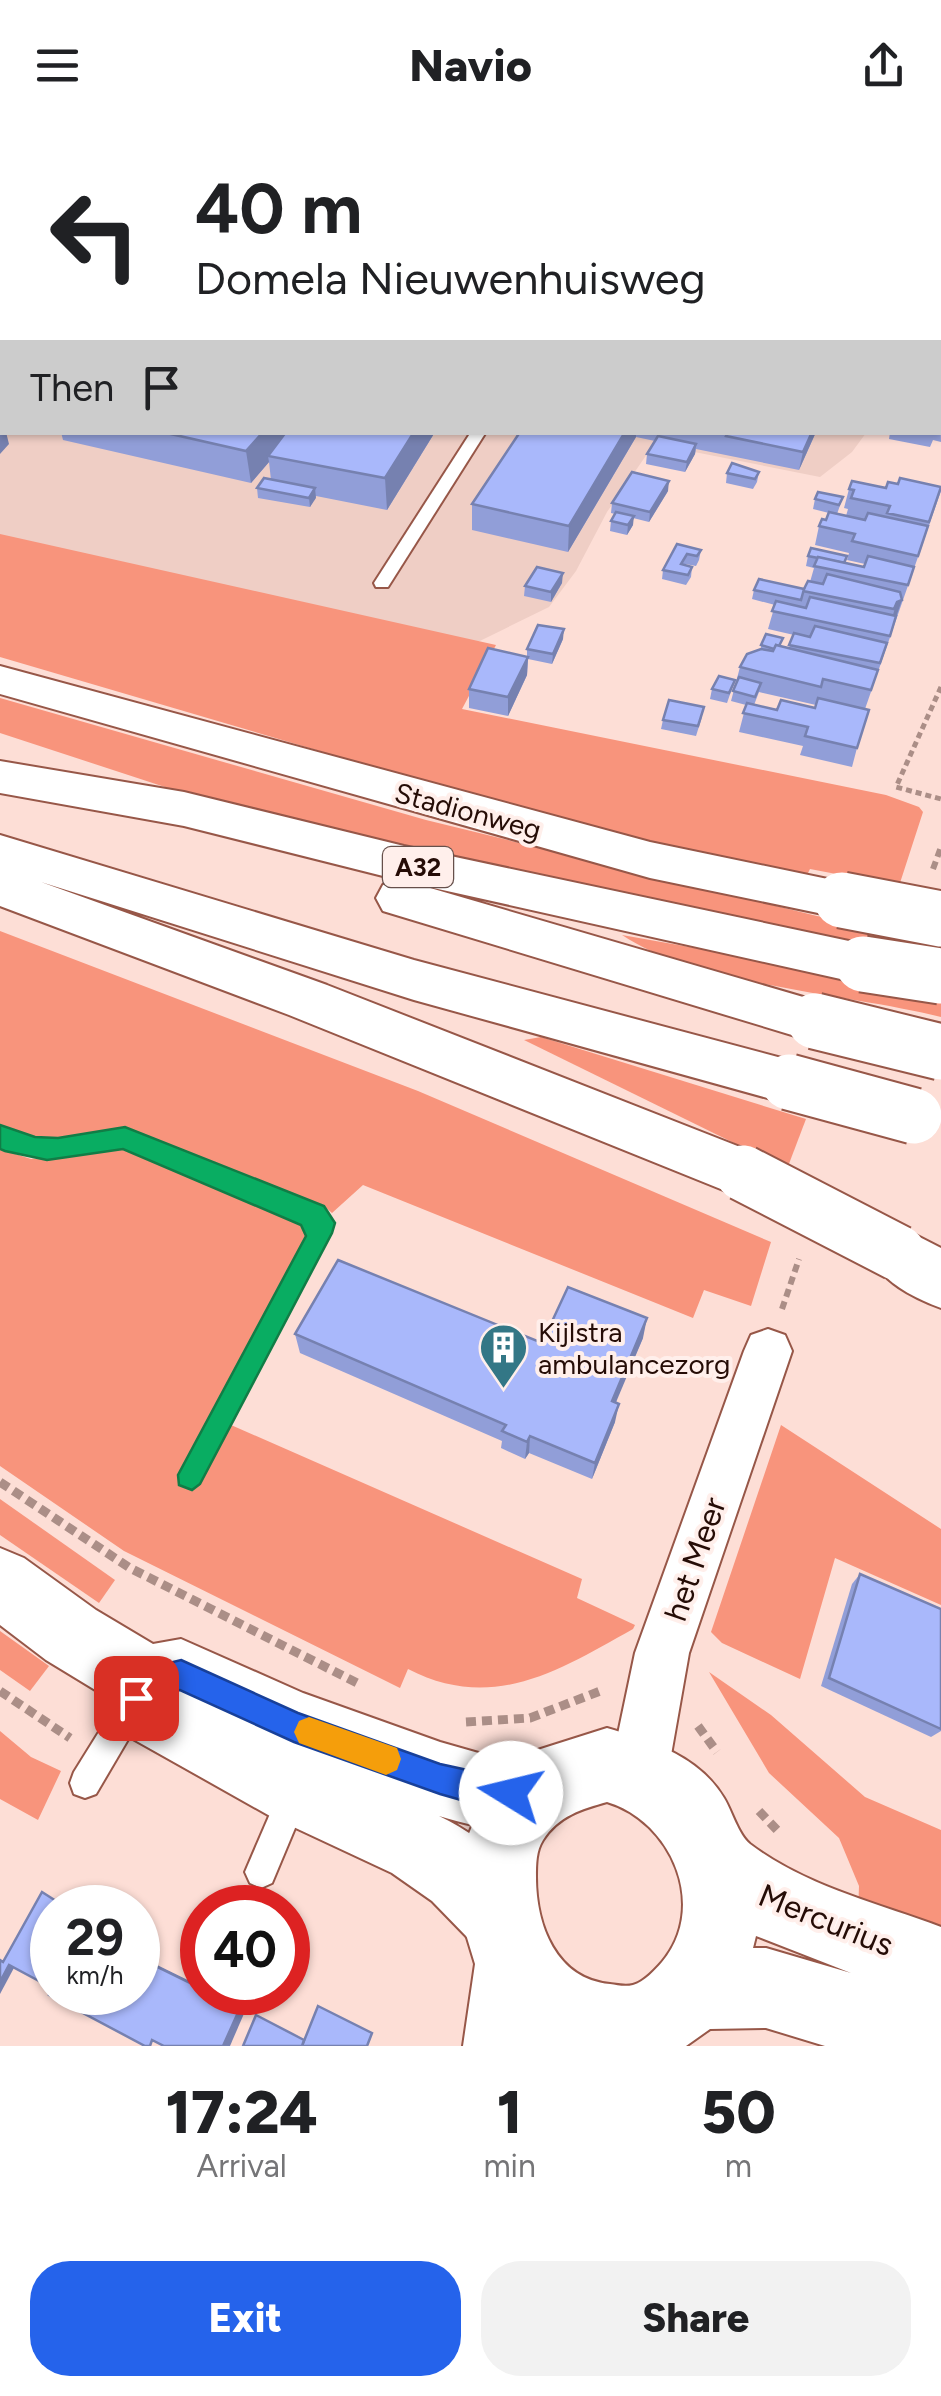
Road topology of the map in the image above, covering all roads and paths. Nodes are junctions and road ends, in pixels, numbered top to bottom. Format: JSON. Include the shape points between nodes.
{"nodes":[{"id":1,"x":477,"y":435,"type":"edge"},
{"id":2,"x":382,"y":583,"type":"dead end"},
{"id":3,"x":0,"y":680,"type":"edge"},
{"id":4,"x":941,"y":687,"type":"edge"},
{"id":5,"x":0,"y":777,"type":"edge"},
{"id":6,"x":0,"y":785,"type":"edge"},
{"id":7,"x":941,"y":798,"type":"edge"},
{"id":8,"x":0,"y":852,"type":"edge"},
{"id":9,"x":0,"y":884,"type":"edge"},
{"id":10,"x":941,"y":918,"type":"edge"},
{"id":11,"x":941,"y":976,"type":"edge"},
{"id":12,"x":941,"y":1052,"type":"edge"},
{"id":13,"x":928,"y":1120,"type":"edge"},
{"id":14,"x":920,"y":1267,"type":"edge"},
{"id":15,"x":768,"y":1351,"type":"dead end"},
{"id":16,"x":0,"y":1482,"type":"edge"},
{"id":17,"x":0,"y":1582,"type":"edge"},
{"id":18,"x":147,"y":1681,"type":"junction"},
{"id":19,"x":654,"y":1686,"type":"junction"},
{"id":20,"x":459,"y":1722,"type":"dead end"},
{"id":21,"x":328,"y":1738,"type":"junction"},
{"id":22,"x":638,"y":1772,"type":"junction"},
{"id":23,"x":85,"y":1783,"type":"dead end"},
{"id":24,"x":533,"y":1793,"type":"junction"},
{"id":25,"x":716,"y":1866,"type":"junction"},
{"id":26,"x":261,"y":1872,"type":"dead end"},
{"id":27,"x":505,"y":1937,"type":"junction"},
{"id":28,"x":941,"y":1967,"type":"edge"},
{"id":29,"x":692,"y":1989,"type":"junction"},
{"id":30,"x":610,"y":2037,"type":"edge"},
{"id":31,"x":941,"y":2040,"type":"edge"},
{"id":32,"x":504,"y":2046,"type":"edge"}],
"edges":[{"from":1,"to":2,"type":"lane"},
{"from":3,"to":10,"type":"main road","name":"Stadionweg","bridge":true,"via":[[650,860]]},
{"from":4,"to":7,"type":"path","via":[[896,787]]},
{"from":5,"to":11,"type":"main road","number":"A32","bridge":true,"via":[[184,809],[404,864]]},
{"from":6,"to":12,"type":"main road","number":"A32","bridge":true},
{"from":8,"to":13,"type":"main road","bridge":true,"via":[[414,980]]},
{"from":9,"to":14,"type":"main road","bridge":true,"via":[[744,1173]]},
{"from":15,"to":19,"type":"street","name":"het Meer"},
{"from":16,"to":21,"type":"path","via":[[172,1595]]},
{"from":17,"to":18,"type":"main road"},
{"from":18,"to":21,"type":"main road","via":[[159,1713]]},
{"from":18,"to":23,"type":"lane"},
{"from":19,"to":20,"type":"path","via":[[622,1682],[530,1718]]},
{"from":19,"to":22,"type":"street","name":"het Meer"},
{"from":21,"to":24,"type":"main road","via":[[489,1793]]},
{"from":21,"to":26,"type":"lane"},
{"from":21,"to":27,"type":"main road","via":[[419,1846],[460,1874]]},
{"from":22,"to":24,"type":"main road","via":[[576,1769]]},
{"from":22,"to":25,"type":"main road","via":[[686,1808]]},
{"from":24,"to":27,"type":"main road","via":[[501,1844],[494,1887]]},
{"from":25,"to":28,"type":"main road","name":"Mercurius","via":[[781,1908]]},
{"from":25,"to":29,"type":"main road","via":[[719,1932]]},
{"from":27,"to":30,"type":"main road","via":[[541,1998]]},
{"from":27,"to":32,"type":"main road"},
{"from":29,"to":30,"type":"main road","via":[[659,2018]]},
{"from":29,"to":31,"type":"main road","via":[[766,1988]]}]}
